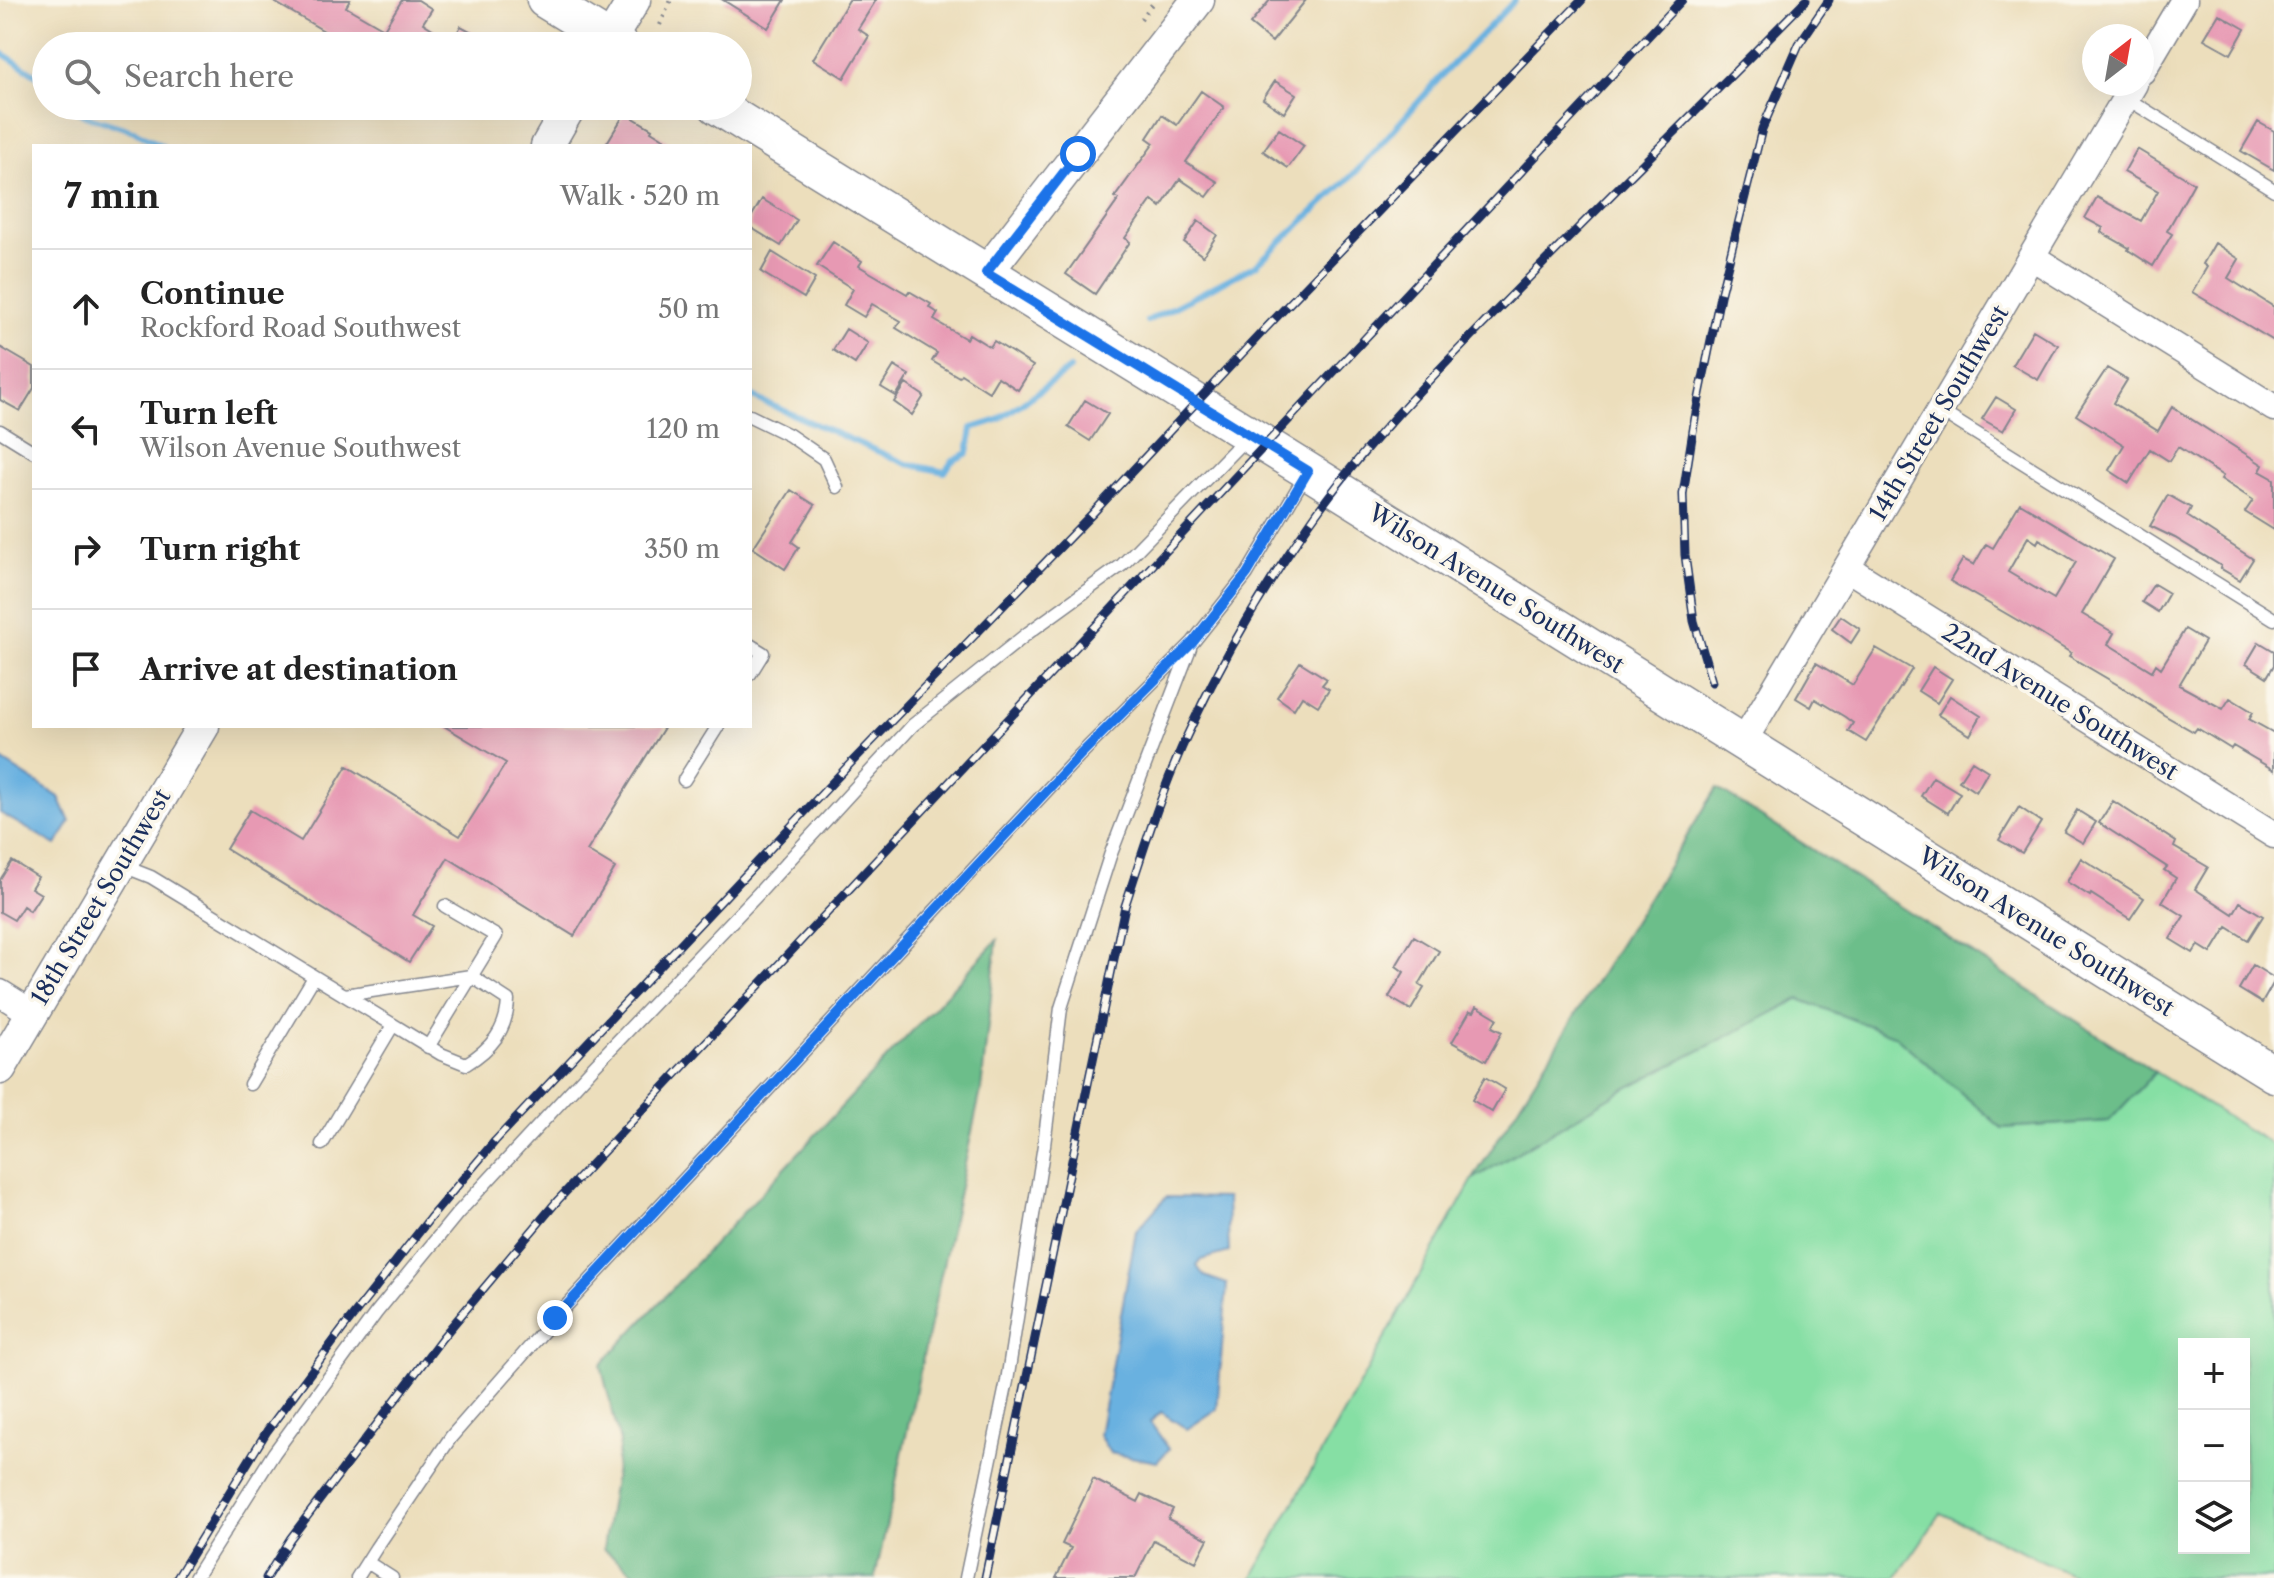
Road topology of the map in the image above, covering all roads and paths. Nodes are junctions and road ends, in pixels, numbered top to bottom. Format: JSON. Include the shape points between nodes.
{"nodes":[{"id":1,"x":545,"y":0,"type":"edge"},
{"id":2,"x":634,"y":0,"type":"edge"},
{"id":3,"x":671,"y":0,"type":"edge"},
{"id":4,"x":1155,"y":0,"type":"edge"},
{"id":5,"x":1198,"y":0,"type":"edge"},
{"id":6,"x":2184,"y":0,"type":"edge"},
{"id":7,"x":1141,"y":19,"type":"dead end"},
{"id":8,"x":660,"y":25,"type":"dead end"},
{"id":9,"x":594,"y":32,"type":"edge"},
{"id":10,"x":618,"y":32,"type":"edge"},
{"id":11,"x":2154,"y":51,"type":"edge"},
{"id":12,"x":2127,"y":96,"type":"edge"},
{"id":13,"x":2137,"y":96,"type":"edge"},
{"id":14,"x":562,"y":120,"type":"edge"},
{"id":15,"x":740,"y":120,"type":"edge"},
{"id":16,"x":548,"y":144,"type":"edge"},
{"id":17,"x":2274,"y":190,"type":"edge"},
{"id":18,"x":2032,"y":257,"type":"junction"},
{"id":19,"x":986,"y":273,"type":"junction"},
{"id":20,"x":2274,"y":408,"type":"edge"},
{"id":21,"x":1940,"y":411,"type":"junction"},
{"id":22,"x":752,"y":417,"type":"edge"},
{"id":23,"x":0,"y":431,"type":"edge"},
{"id":24,"x":1249,"y":435,"type":"junction"},
{"id":25,"x":32,"y":451,"type":"edge"},
{"id":26,"x":1308,"y":471,"type":"junction"},
{"id":27,"x":837,"y":487,"type":"dead end"},
{"id":28,"x":1847,"y":568,"type":"junction"},
{"id":29,"x":2274,"y":619,"type":"edge"},
{"id":30,"x":1193,"y":642,"type":"junction"},
{"id":31,"x":752,"y":646,"type":"edge"},
{"id":32,"x":752,"y":671,"type":"edge"},
{"id":33,"x":202,"y":728,"type":"edge"},
{"id":34,"x":717,"y":728,"type":"edge"},
{"id":35,"x":1743,"y":742,"type":"junction"},
{"id":36,"x":684,"y":780,"type":"dead end"},
{"id":37,"x":2274,"y":835,"type":"edge"},
{"id":38,"x":120,"y":865,"type":"junction"},
{"id":39,"x":445,"y":906,"type":"dead end"},
{"id":40,"x":471,"y":976,"type":"junction"},
{"id":41,"x":314,"y":977,"type":"junction"},
{"id":42,"x":0,"y":993,"type":"edge"},
{"id":43,"x":345,"y":995,"type":"junction"},
{"id":44,"x":32,"y":1013,"type":"junction"},
{"id":45,"x":393,"y":1025,"type":"junction"},
{"id":46,"x":428,"y":1047,"type":"junction"},
{"id":47,"x":0,"y":1068,"type":"edge"},
{"id":48,"x":2274,"y":1074,"type":"edge"},
{"id":49,"x":250,"y":1084,"type":"dead end"},
{"id":50,"x":322,"y":1144,"type":"dead end"},
{"id":51,"x":367,"y":1562,"type":"junction"},
{"id":52,"x":195,"y":1578,"type":"edge"},
{"id":53,"x":357,"y":1578,"type":"edge"},
{"id":54,"x":392,"y":1578,"type":"edge"},
{"id":55,"x":966,"y":1578,"type":"edge"}],
"edges":[{"from":1,"to":9,"type":"main road"},
{"from":2,"to":10,"type":"street"},
{"from":3,"to":8,"type":"path"},
{"from":4,"to":7,"type":"path"},
{"from":5,"to":19,"type":"street"},
{"from":6,"to":11,"type":"street"},
{"from":12,"to":18,"type":"street","name":"14th Street Southwest"},
{"from":13,"to":17,"type":"lane"},
{"from":14,"to":16,"type":"street"},
{"from":15,"to":19,"type":"main road","name":"Wilson Avenue Southwest"},
{"from":18,"to":20,"type":"street"},
{"from":18,"to":21,"type":"street","name":"14th Street Southwest"},
{"from":19,"to":24,"type":"main road","name":"Wilson Avenue Southwest"},
{"from":21,"to":28,"type":"street","name":"14th Street Southwest"},
{"from":21,"to":29,"type":"lane"},
{"from":22,"to":27,"type":"lane","via":[[824,459]]},
{"from":23,"to":25,"type":"lane"},
{"from":24,"to":26,"type":"main road","name":"Wilson Avenue Southwest"},
{"from":24,"to":52,"type":"lane","via":[[1122,565],[913,725],[594,1066],[376,1313],[274,1453]]},
{"from":26,"to":30,"type":"lane","via":[[1247,574]]},
{"from":26,"to":35,"type":"main road","name":"Wilson Avenue Southwest"},
{"from":28,"to":35,"type":"street","name":"14th Street Southwest"},
{"from":28,"to":37,"type":"street","name":"22nd Avenue Southwest"},
{"from":30,"to":51,"type":"lane","via":[[1079,756],[555,1318],[451,1437]]},
{"from":30,"to":55,"type":"lane","via":[[1110,856],[1061,1008],[1007,1381]]},
{"from":31,"to":32,"type":"lane","via":[[763,653]]},
{"from":33,"to":38,"type":"street","name":"18th Street Southwest"},
{"from":34,"to":36,"type":"lane"},
{"from":35,"to":48,"type":"main road","name":"Wilson Avenue Southwest"},
{"from":38,"to":41,"type":"lane","via":[[151,877]]},
{"from":38,"to":44,"type":"street","name":"18th Street Southwest"},
{"from":39,"to":40,"type":"lane","via":[[496,936]]},
{"from":40,"to":43,"type":"lane"},
{"from":40,"to":46,"type":"lane"},
{"from":40,"to":46,"type":"lane","via":[[508,1000],[507,1017],[487,1052],[466,1064]]},
{"from":41,"to":43,"type":"lane"},
{"from":41,"to":49,"type":"lane"},
{"from":42,"to":44,"type":"street"},
{"from":43,"to":45,"type":"lane"},
{"from":44,"to":47,"type":"street","name":"18th Street Southwest"},
{"from":45,"to":46,"type":"lane"},
{"from":45,"to":50,"type":"lane"},
{"from":51,"to":53,"type":"lane"},
{"from":51,"to":54,"type":"lane"}]}
